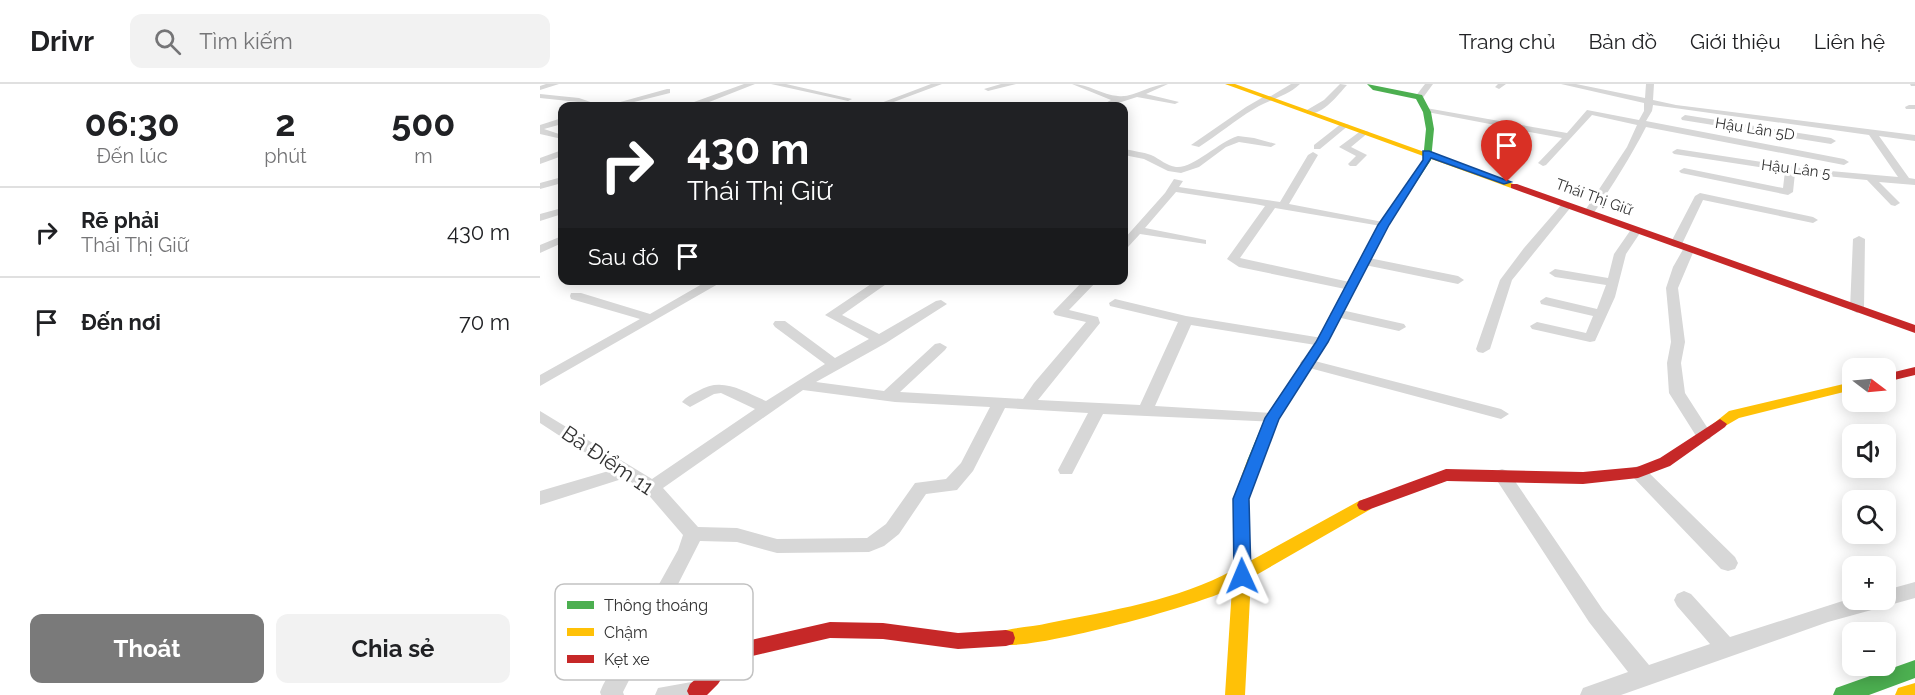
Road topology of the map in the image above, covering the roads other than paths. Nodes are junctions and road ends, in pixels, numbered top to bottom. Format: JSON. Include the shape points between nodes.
{"nodes":[{"id":1,"x":555,"y":84,"type":"edge"},
{"id":2,"x":719,"y":84,"type":"edge"},
{"id":3,"x":751,"y":84,"type":"edge"},
{"id":4,"x":775,"y":84,"type":"edge"},
{"id":5,"x":938,"y":84,"type":"edge"},
{"id":6,"x":1011,"y":84,"type":"edge"},
{"id":7,"x":1076,"y":84,"type":"edge"},
{"id":8,"x":1164,"y":84,"type":"edge"},
{"id":9,"x":1228,"y":84,"type":"edge"},
{"id":10,"x":1296,"y":84,"type":"edge"},
{"id":11,"x":1370,"y":84,"type":"edge"},
{"id":12,"x":1429,"y":84,"type":"edge"},
{"id":13,"x":1565,"y":84,"type":"edge"},
{"id":14,"x":1650,"y":84,"type":"edge"},
{"id":15,"x":1342,"y":85,"type":"edge"},
{"id":16,"x":540,"y":88,"type":"edge"},
{"id":17,"x":737,"y":89,"type":"junction"},
{"id":18,"x":988,"y":89,"type":"dead end"},
{"id":19,"x":667,"y":91,"type":"dead end"},
{"id":20,"x":1140,"y":95,"type":"junction"},
{"id":21,"x":540,"y":96,"type":"edge"},
{"id":22,"x":859,"y":98,"type":"dead end"},
{"id":23,"x":1419,"y":98,"type":"junction"},
{"id":24,"x":848,"y":99,"type":"dead end"},
{"id":25,"x":1117,"y":99,"type":"junction"},
{"id":26,"x":1270,"y":99,"type":"junction"},
{"id":27,"x":585,"y":102,"type":"edge"},
{"id":28,"x":625,"y":102,"type":"edge"},
{"id":29,"x":702,"y":102,"type":"edge"},
{"id":30,"x":848,"y":102,"type":"edge"},
{"id":31,"x":888,"y":102,"type":"edge"},
{"id":32,"x":1111,"y":102,"type":"edge"},
{"id":33,"x":1175,"y":102,"type":"dead end"},
{"id":34,"x":1649,"y":102,"type":"junction"},
{"id":35,"x":1426,"y":111,"type":"junction"},
{"id":36,"x":1310,"y":112,"type":"junction"},
{"id":37,"x":1680,"y":117,"type":"dead end"},
{"id":38,"x":558,"y":122,"type":"edge"},
{"id":39,"x":1641,"y":123,"type":"junction"},
{"id":40,"x":1345,"y":125,"type":"junction"},
{"id":41,"x":1522,"y":127,"type":"junction"},
{"id":42,"x":1822,"y":127,"type":"junction"},
{"id":43,"x":540,"y":129,"type":"edge"},
{"id":44,"x":1365,"y":132,"type":"junction"},
{"id":45,"x":1872,"y":134,"type":"junction"},
{"id":46,"x":558,"y":136,"type":"edge"},
{"id":47,"x":1569,"y":136,"type":"junction"},
{"id":48,"x":1915,"y":138,"type":"edge"},
{"id":49,"x":1831,"y":141,"type":"junction"},
{"id":50,"x":1271,"y":144,"type":"dead end"},
{"id":51,"x":1196,"y":145,"type":"dead end"},
{"id":52,"x":540,"y":150,"type":"edge"},
{"id":53,"x":1677,"y":152,"type":"dead end"},
{"id":54,"x":1128,"y":153,"type":"edge"},
{"id":55,"x":1426,"y":153,"type":"junction"},
{"id":56,"x":1503,"y":153,"type":"dead end"},
{"id":57,"x":558,"y":154,"type":"edge"},
{"id":58,"x":558,"y":154,"type":"edge"},
{"id":59,"x":540,"y":161,"type":"edge"},
{"id":60,"x":1844,"y":162,"type":"junction"},
{"id":61,"x":1543,"y":163,"type":"dead end"},
{"id":62,"x":1353,"y":164,"type":"dead end"},
{"id":63,"x":1790,"y":169,"type":"junction"},
{"id":64,"x":1183,"y":170,"type":"junction"},
{"id":65,"x":1684,"y":171,"type":"dead end"},
{"id":66,"x":1852,"y":176,"type":"junction"},
{"id":67,"x":1870,"y":178,"type":"junction"},
{"id":68,"x":558,"y":181,"type":"edge"},
{"id":69,"x":1910,"y":181,"type":"edge"},
{"id":70,"x":540,"y":186,"type":"edge"},
{"id":71,"x":1173,"y":189,"type":"junction"},
{"id":72,"x":1895,"y":203,"type":"dead end"},
{"id":73,"x":1277,"y":205,"type":"junction"},
{"id":74,"x":1567,"y":205,"type":"junction"},
{"id":75,"x":1589,"y":212,"type":"junction"},
{"id":76,"x":558,"y":213,"type":"edge"},
{"id":77,"x":540,"y":218,"type":"edge"},
{"id":78,"x":1813,"y":220,"type":"dead end"},
{"id":79,"x":1383,"y":225,"type":"junction"},
{"id":80,"x":1137,"y":230,"type":"junction"},
{"id":81,"x":1636,"y":230,"type":"junction"},
{"id":82,"x":1859,"y":239,"type":"dead end"},
{"id":83,"x":1128,"y":240,"type":"edge"},
{"id":84,"x":558,"y":241,"type":"edge"},
{"id":85,"x":1202,"y":242,"type":"dead end"},
{"id":86,"x":1682,"y":246,"type":"junction"},
{"id":87,"x":540,"y":249,"type":"edge"},
{"id":88,"x":1364,"y":261,"type":"junction"},
{"id":89,"x":1555,"y":273,"type":"dead end"},
{"id":90,"x":1458,"y":280,"type":"dead end"},
{"id":91,"x":1612,"y":283,"type":"junction"},
{"id":92,"x":705,"y":285,"type":"edge"},
{"id":93,"x":878,"y":285,"type":"edge"},
{"id":94,"x":1087,"y":285,"type":"edge"},
{"id":95,"x":1350,"y":285,"type":"junction"},
{"id":96,"x":576,"y":296,"type":"dead end"},
{"id":97,"x":1546,"y":301,"type":"dead end"},
{"id":98,"x":1115,"y":303,"type":"dead end"},
{"id":99,"x":941,"y":304,"type":"dead end"},
{"id":100,"x":1857,"y":309,"type":"junction"},
{"id":101,"x":1337,"y":313,"type":"junction"},
{"id":102,"x":1601,"y":314,"type":"junction"},
{"id":103,"x":650,"y":318,"type":"junction"},
{"id":104,"x":1186,"y":320,"type":"junction"},
{"id":105,"x":780,"y":324,"type":"dead end"},
{"id":106,"x":1537,"y":326,"type":"dead end"},
{"id":107,"x":1399,"y":327,"type":"dead end"},
{"id":108,"x":1915,"y":329,"type":"edge"},
{"id":109,"x":881,"y":340,"type":"junction"},
{"id":110,"x":1322,"y":342,"type":"junction"},
{"id":111,"x":940,"y":347,"type":"dead end"},
{"id":112,"x":1483,"y":349,"type":"dead end"},
{"id":113,"x":1307,"y":363,"type":"junction"},
{"id":114,"x":835,"y":364,"type":"junction"},
{"id":115,"x":1915,"y":370,"type":"edge"},
{"id":116,"x":1896,"y":375,"type":"edge"},
{"id":117,"x":540,"y":381,"type":"edge"},
{"id":118,"x":800,"y":385,"type":"junction"},
{"id":119,"x":1842,"y":388,"type":"edge"},
{"id":120,"x":887,"y":396,"type":"junction"},
{"id":121,"x":690,"y":402,"type":"dead end"},
{"id":122,"x":1001,"y":402,"type":"junction"},
{"id":123,"x":1027,"y":405,"type":"junction"},
{"id":124,"x":767,"y":408,"type":"junction"},
{"id":125,"x":1098,"y":409,"type":"junction"},
{"id":126,"x":1145,"y":411,"type":"junction"},
{"id":127,"x":1500,"y":414,"type":"dead end"},
{"id":128,"x":540,"y":416,"type":"edge"},
{"id":129,"x":1272,"y":418,"type":"junction"},
{"id":130,"x":1704,"y":435,"type":"junction"},
{"id":131,"x":1066,"y":470,"type":"dead end"},
{"id":132,"x":630,"y":471,"type":"junction"},
{"id":133,"x":1638,"y":472,"type":"junction"},
{"id":134,"x":1502,"y":475,"type":"junction"},
{"id":135,"x":652,"y":487,"type":"junction"},
{"id":136,"x":540,"y":498,"type":"edge"},
{"id":137,"x":693,"y":534,"type":"junction"},
{"id":138,"x":1728,"y":563,"type":"dead end"},
{"id":139,"x":1242,"y":576,"type":"junction"},
{"id":140,"x":669,"y":584,"type":"edge"},
{"id":141,"x":1915,"y":590,"type":"edge"},
{"id":142,"x":1896,"y":595,"type":"edge"},
{"id":143,"x":1684,"y":600,"type":"dead end"},
{"id":144,"x":1842,"y":609,"type":"edge"},
{"id":145,"x":753,"y":647,"type":"edge"},
{"id":146,"x":1726,"y":648,"type":"junction"},
{"id":147,"x":1915,"y":669,"type":"edge"},
{"id":148,"x":1644,"y":676,"type":"junction"},
{"id":149,"x":617,"y":680,"type":"edge"},
{"id":150,"x":709,"y":680,"type":"edge"},
{"id":151,"x":697,"y":691,"type":"joint"},
{"id":152,"x":1915,"y":692,"type":"edge"},
{"id":153,"x":613,"y":695,"type":"edge"},
{"id":154,"x":666,"y":695,"type":"edge"},
{"id":155,"x":1235,"y":695,"type":"edge"},
{"id":156,"x":1591,"y":695,"type":"edge"},
{"id":157,"x":1843,"y":695,"type":"edge"},
{"id":158,"x":1905,"y":695,"type":"edge"}],
"edges":[{"from":1,"to":16,"type":"street"},
{"from":2,"to":17,"type":"street"},
{"from":3,"to":17,"type":"street"},
{"from":4,"to":24,"type":"street"},
{"from":5,"to":31,"type":"street"},
{"from":6,"to":18,"type":"street"},
{"from":7,"to":25,"type":"street"},
{"from":8,"to":20,"type":"street"},
{"from":9,"to":26,"type":"main road","name":"Thái Thị Giữ"},
{"from":10,"to":26,"type":"street"},
{"from":11,"to":23,"type":"main road"},
{"from":12,"to":23,"type":"street"},
{"from":13,"to":34,"type":"street"},
{"from":14,"to":34,"type":"street"},
{"from":15,"to":36,"type":"street","via":[[1327,102]]},
{"from":17,"to":29,"type":"street"},
{"from":19,"to":28,"type":"street"},
{"from":20,"to":25,"type":"street"},
{"from":20,"to":33,"type":"street"},
{"from":21,"to":27,"type":"street"},
{"from":22,"to":30,"type":"street"},
{"from":23,"to":35,"type":"main road"},
{"from":25,"to":32,"type":"street"},
{"from":26,"to":36,"type":"main road","name":"Thái Thị Giữ"},
{"from":26,"to":51,"type":"street","via":[[1232,118]]},
{"from":34,"to":39,"type":"street"},
{"from":34,"to":42,"type":"street"},
{"from":35,"to":41,"type":"street"},
{"from":35,"to":55,"type":"main road","via":[[1430,138]]},
{"from":36,"to":40,"type":"main road","name":"Thái Thị Giữ"},
{"from":37,"to":49,"type":"street","name":"Hậu Lân 5D"},
{"from":38,"to":43,"type":"street"},
{"from":39,"to":47,"type":"street","via":[[1590,112]]},
{"from":39,"to":60,"type":"street"},
{"from":39,"to":75,"type":"street","via":[[1615,175]]},
{"from":40,"to":44,"type":"main road","name":"Thái Thị Giữ"},
{"from":40,"to":73,"type":"street","via":[[1315,151]]},
{"from":41,"to":47,"type":"street"},
{"from":41,"to":56,"type":"street"},
{"from":42,"to":45,"type":"street"},
{"from":42,"to":49,"type":"street"},
{"from":43,"to":46,"type":"street"},
{"from":44,"to":55,"type":"main road","name":"Thái Thị Giữ"},
{"from":44,"to":62,"type":"street","via":[[1344,147],[1362,155]]},
{"from":45,"to":48,"type":"street"},
{"from":45,"to":69,"type":"street"},
{"from":47,"to":61,"type":"street"},
{"from":49,"to":60,"type":"street"},
{"from":50,"to":64,"type":"street","via":[[1240,139],[1219,145]]},
{"from":52,"to":57,"type":"street"},
{"from":53,"to":63,"type":"street","name":"Hậu Lân 5"},
{"from":54,"to":64,"type":"street"},
{"from":55,"to":74,"type":"main road","name":"Thái Thị Giữ"},
{"from":55,"to":79,"type":"main road","via":[[1427,160]]},
{"from":58,"to":59,"type":"street"},
{"from":60,"to":66,"type":"street"},
{"from":63,"to":65,"type":"street","via":[[1788,192]]},
{"from":63,"to":66,"type":"street","name":"Hậu Lân 5"},
{"from":64,"to":71,"type":"street"},
{"from":66,"to":67,"type":"street","name":"Hậu Lân 5"},
{"from":67,"to":69,"type":"street","name":"Hậu Lân 5"},
{"from":67,"to":72,"type":"street"},
{"from":68,"to":70,"type":"street"},
{"from":71,"to":73,"type":"street"},
{"from":71,"to":80,"type":"street"},
{"from":73,"to":79,"type":"street"},
{"from":73,"to":95,"type":"street","via":[[1233,259]]},
{"from":74,"to":75,"type":"main road","name":"Thái Thị Giữ"},
{"from":74,"to":112,"type":"street","via":[[1506,280]]},
{"from":75,"to":81,"type":"main road","name":"Thái Thị Giữ"},
{"from":76,"to":77,"type":"street"},
{"from":78,"to":86,"type":"street","via":[[1700,196]]},
{"from":79,"to":88,"type":"main road"},
{"from":80,"to":83,"type":"street"},
{"from":80,"to":85,"type":"street"},
{"from":81,"to":86,"type":"main road","name":"Thái Thị Giữ"},
{"from":81,"to":91,"type":"street","via":[[1620,254]]},
{"from":82,"to":100,"type":"street"},
{"from":84,"to":87,"type":"street"},
{"from":86,"to":100,"type":"main road","name":"Thái Thị Giữ"},
{"from":86,"to":130,"type":"street","via":[[1672,288],[1678,342],[1674,363],[1677,393]]},
{"from":88,"to":90,"type":"street"},
{"from":88,"to":95,"type":"main road"},
{"from":89,"to":91,"type":"street"},
{"from":91,"to":102,"type":"street"},
{"from":92,"to":103,"type":"street"},
{"from":93,"to":109,"type":"street","via":[[832,315]]},
{"from":94,"to":123,"type":"street","via":[[1060,312],[1093,323]]},
{"from":95,"to":101,"type":"main road"},
{"from":96,"to":103,"type":"street"},
{"from":97,"to":102,"type":"street"},
{"from":98,"to":104,"type":"street"},
{"from":99,"to":109,"type":"street"},
{"from":100,"to":108,"type":"main road","name":"Thái Thị Giữ"},
{"from":101,"to":107,"type":"street"},
{"from":101,"to":110,"type":"main road"},
{"from":102,"to":106,"type":"street","via":[[1590,338]]},
{"from":103,"to":117,"type":"street"},
{"from":104,"to":110,"type":"street"},
{"from":104,"to":126,"type":"street"},
{"from":105,"to":114,"type":"street"},
{"from":109,"to":114,"type":"street"},
{"from":110,"to":113,"type":"main road"},
{"from":111,"to":120,"type":"street"},
{"from":113,"to":127,"type":"street"},
{"from":113,"to":129,"type":"main road"},
{"from":114,"to":118,"type":"street"},
{"from":115,"to":116,"type":"main road"},
{"from":118,"to":120,"type":"street"},
{"from":118,"to":124,"type":"street"},
{"from":119,"to":130,"type":"main road","via":[[1734,414]]},
{"from":120,"to":122,"type":"street"},
{"from":121,"to":124,"type":"street","via":[[710,390],[723,388]]},
{"from":122,"to":123,"type":"street"},
{"from":122,"to":137,"type":"street","via":[[967,467],[951,485],[921,488],[880,542],[777,546],[737,535]]},
{"from":123,"to":125,"type":"street"},
{"from":124,"to":135,"type":"street"},
{"from":125,"to":126,"type":"street"},
{"from":125,"to":131,"type":"street"},
{"from":126,"to":129,"type":"street"},
{"from":128,"to":132,"type":"street","name":"Bà Điểm 11"},
{"from":129,"to":139,"type":"main road","via":[[1241,499]]},
{"from":130,"to":133,"type":"main road","via":[[1665,462]]},
{"from":132,"to":135,"type":"street","name":"Bà Điểm 11"},
{"from":132,"to":136,"type":"street"},
{"from":133,"to":134,"type":"main road","via":[[1583,478]]},
{"from":133,"to":138,"type":"street"},
{"from":134,"to":139,"type":"main road","via":[[1446,475],[1371,502]]},
{"from":134,"to":148,"type":"street","via":[[1596,616]]},
{"from":135,"to":137,"type":"street","name":"Bà Điểm 11"},
{"from":137,"to":140,"type":"street"},
{"from":139,"to":145,"type":"main road","via":[[1212,591],[1023,637],[958,641],[883,631],[830,630]]},
{"from":139,"to":155,"type":"main road"},
{"from":141,"to":142,"type":"street"},
{"from":143,"to":146,"type":"street"},
{"from":144,"to":146,"type":"street"},
{"from":146,"to":148,"type":"street"},
{"from":147,"to":157,"type":"main road"},
{"from":148,"to":156,"type":"street"},
{"from":149,"to":153,"type":"street"},
{"from":150,"to":151,"type":"main road"},
{"from":151,"to":154,"type":"street"},
{"from":152,"to":158,"type":"main road"}]}
